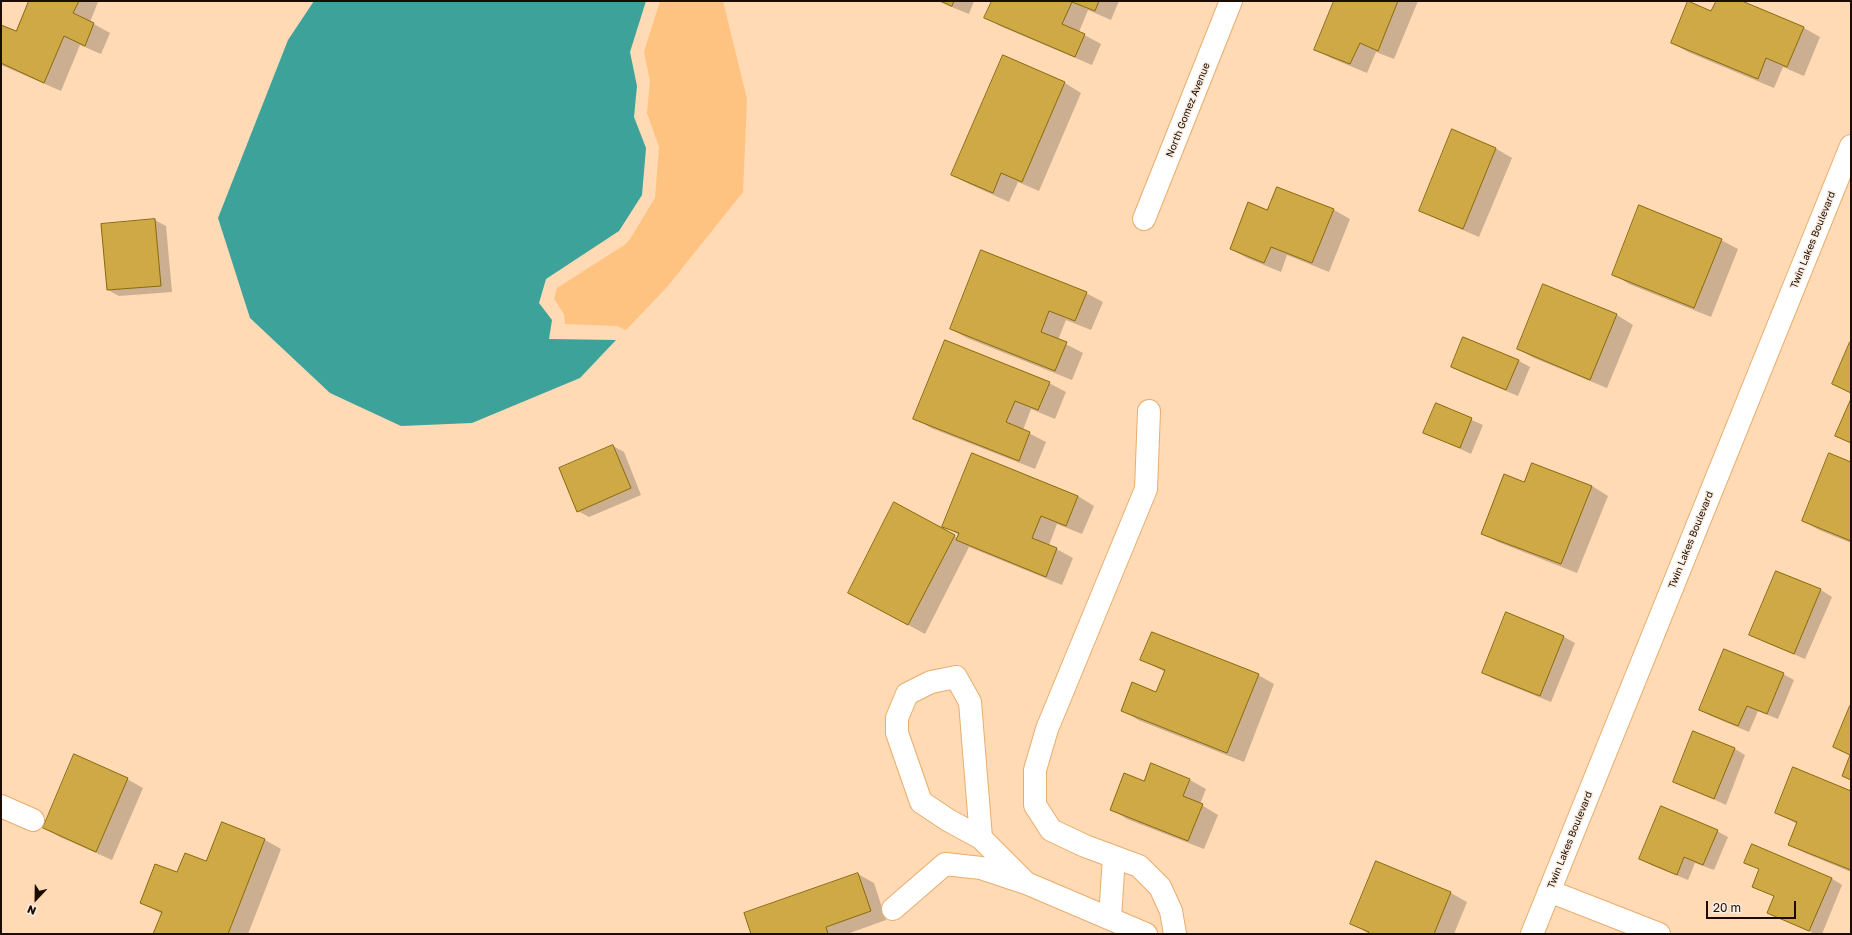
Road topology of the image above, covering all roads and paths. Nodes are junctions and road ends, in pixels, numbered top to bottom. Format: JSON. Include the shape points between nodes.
{"nodes":[{"id":1,"x":1231,"y":1,"type":"edge"},
{"id":2,"x":1851,"y":146,"type":"edge"},
{"id":3,"x":1144,"y":219,"type":"dead end"},
{"id":4,"x":1149,"y":411,"type":"dead end"},
{"id":5,"x":1,"y":806,"type":"edge"},
{"id":6,"x":33,"y":820,"type":"dead end"},
{"id":7,"x":981,"y":838,"type":"junction"},
{"id":8,"x":1114,"y":857,"type":"junction"},
{"id":9,"x":1026,"y":883,"type":"junction"},
{"id":10,"x":1549,"y":891,"type":"junction"},
{"id":11,"x":894,"y":909,"type":"dead end"},
{"id":12,"x":1110,"y":918,"type":"junction"},
{"id":13,"x":1146,"y":934,"type":"edge"},
{"id":14,"x":1175,"y":934,"type":"edge"},
{"id":15,"x":1532,"y":934,"type":"edge"},
{"id":16,"x":1659,"y":934,"type":"edge"}],
"edges":[{"from":1,"to":3,"type":"street","name":"North Gomez Avenue"},
{"from":2,"to":10,"type":"street","name":"Twin Lakes Boulevard"},
{"from":4,"to":8,"type":"street","via":[[1146,489],[1047,729],[1035,770],[1035,805],[1051,830]]},
{"from":5,"to":6,"type":"street"},
{"from":7,"to":7,"type":"street","via":[[921,802],[897,733],[897,718],[907,694],[931,682],[956,677],[970,702]]},
{"from":7,"to":9,"type":"street"},
{"from":8,"to":12,"type":"street"},
{"from":8,"to":14,"type":"street","via":[[1139,866],[1160,887],[1171,910]]},
{"from":9,"to":11,"type":"street","via":[[981,868],[945,864]]},
{"from":9,"to":12,"type":"street"},
{"from":10,"to":15,"type":"street","name":"Twin Lakes Boulevard"},
{"from":10,"to":16,"type":"street"},
{"from":12,"to":13,"type":"street"}]}
